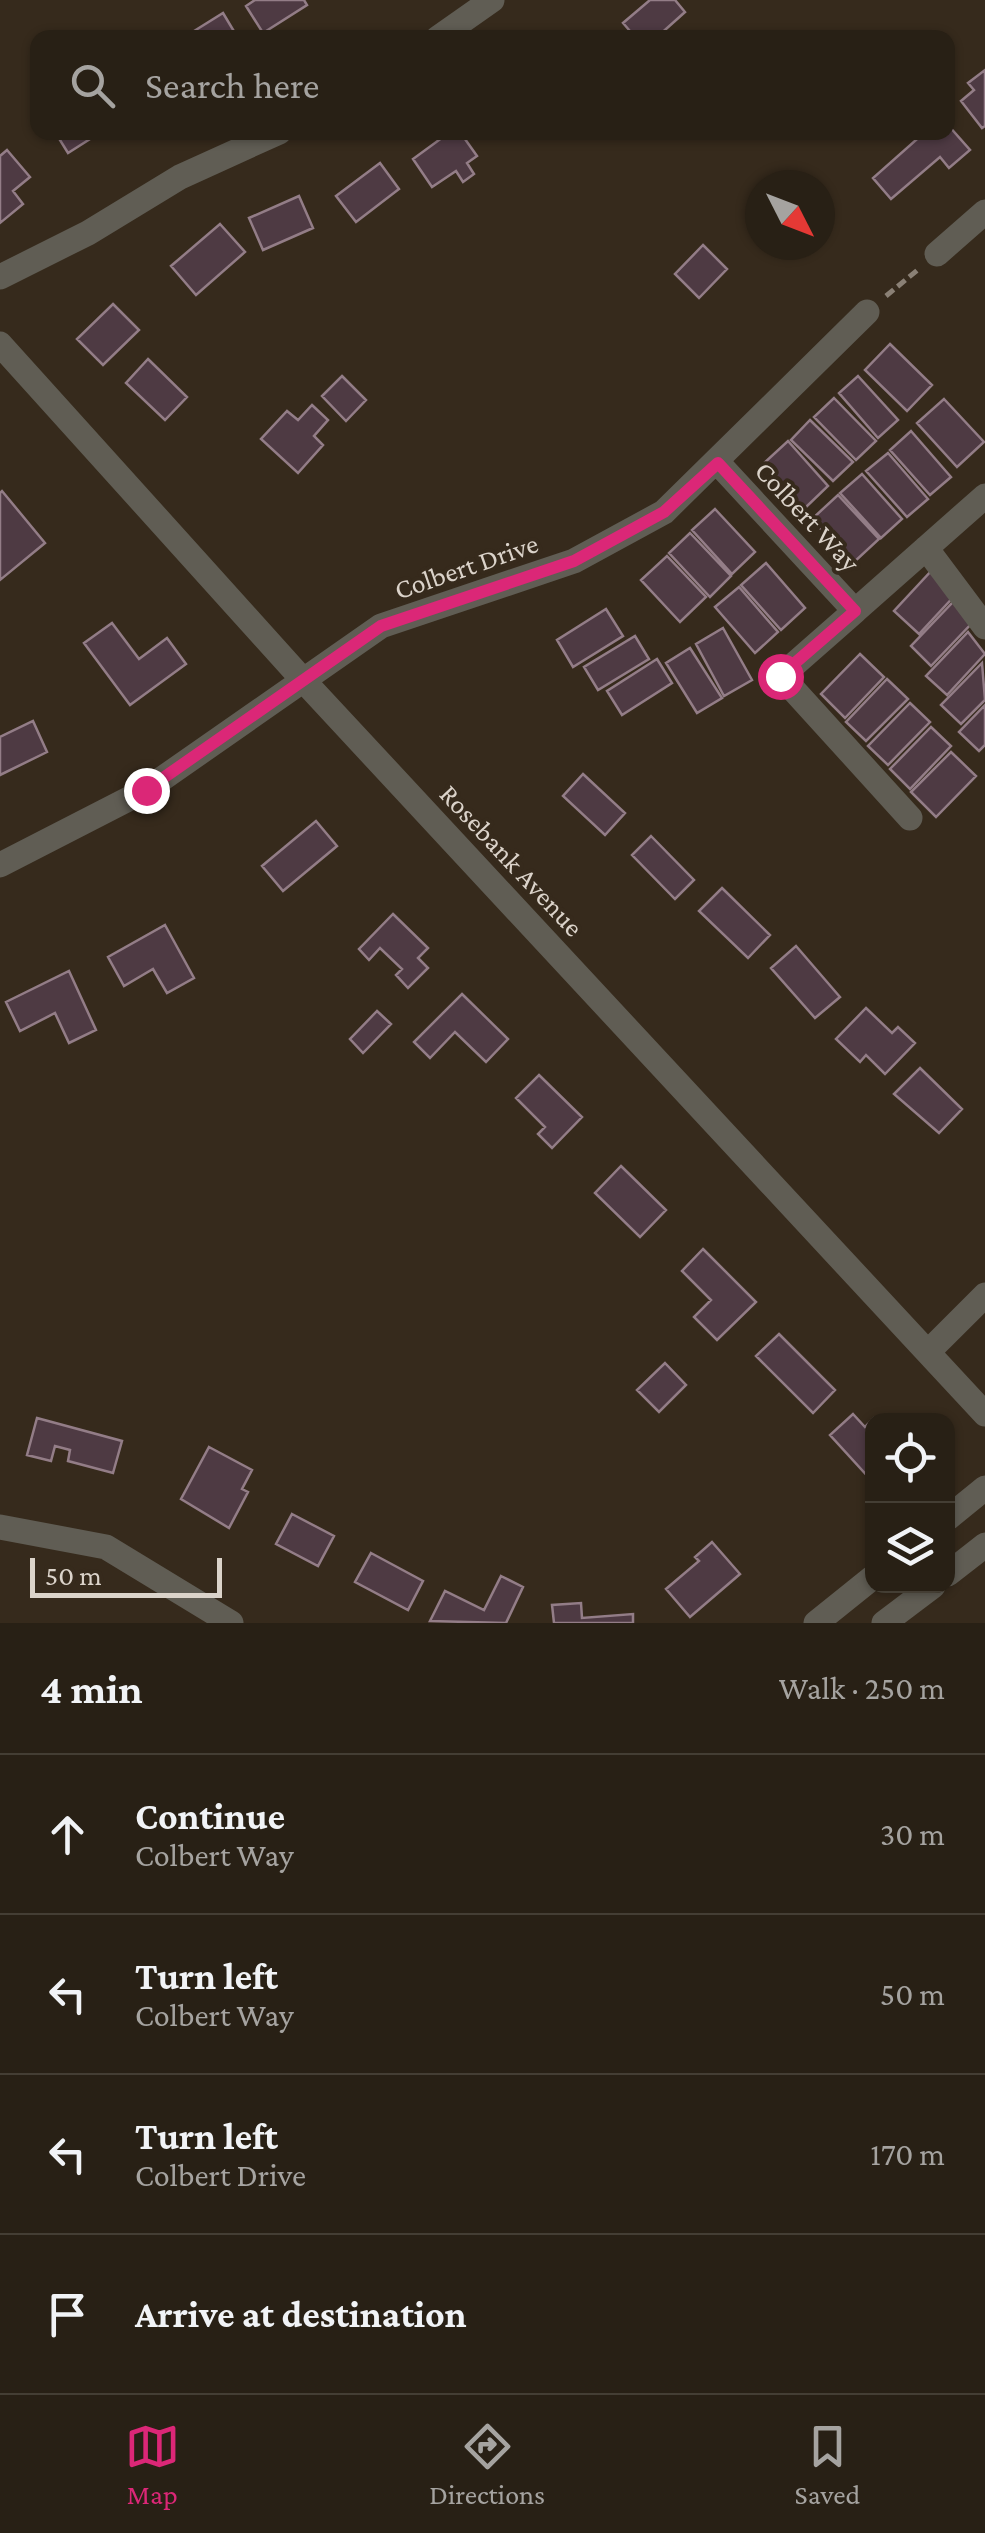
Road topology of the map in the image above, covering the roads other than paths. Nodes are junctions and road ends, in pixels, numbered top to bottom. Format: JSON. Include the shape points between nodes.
{"nodes":[{"id":1,"x":492,"y":0,"type":"edge"},
{"id":2,"x":449,"y":30,"type":"edge"},
{"id":3,"x":261,"y":140,"type":"edge"},
{"id":4,"x":985,"y":212,"type":"edge"},
{"id":5,"x":937,"y":254,"type":"road end"},
{"id":6,"x":0,"y":278,"type":"edge"},
{"id":7,"x":866,"y":312,"type":"road end"},
{"id":8,"x":0,"y":344,"type":"edge"},
{"id":9,"x":718,"y":463,"type":"junction"},
{"id":10,"x":985,"y":496,"type":"edge"},
{"id":11,"x":926,"y":548,"type":"junction"},
{"id":12,"x":855,"y":611,"type":"junction"},
{"id":13,"x":985,"y":627,"type":"edge"},
{"id":14,"x":303,"y":680,"type":"junction"},
{"id":15,"x":910,"y":818,"type":"dead end"},
{"id":16,"x":0,"y":865,"type":"edge"},
{"id":17,"x":985,"y":1295,"type":"edge"},
{"id":18,"x":928,"y":1351,"type":"junction"},
{"id":19,"x":985,"y":1414,"type":"edge"},
{"id":20,"x":985,"y":1488,"type":"edge"},
{"id":21,"x":955,"y":1512,"type":"edge"},
{"id":22,"x":0,"y":1527,"type":"edge"},
{"id":23,"x":985,"y":1545,"type":"edge"},
{"id":24,"x":955,"y":1569,"type":"edge"},
{"id":25,"x":865,"y":1584,"type":"edge"},
{"id":26,"x":924,"y":1593,"type":"edge"},
{"id":27,"x":232,"y":1623,"type":"edge"},
{"id":28,"x":816,"y":1623,"type":"edge"},
{"id":29,"x":884,"y":1623,"type":"edge"}],
"edges":[{"from":1,"to":2,"type":"street"},
{"from":3,"to":6,"type":"street","via":[[180,177]]},
{"from":4,"to":5,"type":"street"},
{"from":7,"to":9,"type":"street","name":"Colbert Drive"},
{"from":8,"to":14,"type":"street","name":"Rosebank Avenue"},
{"from":9,"to":12,"type":"street","name":"Colbert Way"},
{"from":9,"to":14,"type":"street","name":"Colbert Drive","via":[[664,512],[589,553],[381,626]]},
{"from":10,"to":11,"type":"street","name":"Colbert Way"},
{"from":11,"to":12,"type":"street","name":"Colbert Way"},
{"from":11,"to":13,"type":"street"},
{"from":12,"to":15,"type":"street","name":"Colbert Way","via":[[780,676]]},
{"from":14,"to":16,"type":"street","name":"Colbert Drive","via":[[146,790]]},
{"from":14,"to":18,"type":"street","name":"Rosebank Avenue"},
{"from":17,"to":18,"type":"street"},
{"from":18,"to":19,"type":"street","name":"Rosebank Avenue"},
{"from":20,"to":21,"type":"street"},
{"from":22,"to":27,"type":"street","via":[[106,1547]]},
{"from":23,"to":24,"type":"street"},
{"from":25,"to":28,"type":"street"},
{"from":26,"to":29,"type":"street"}]}
